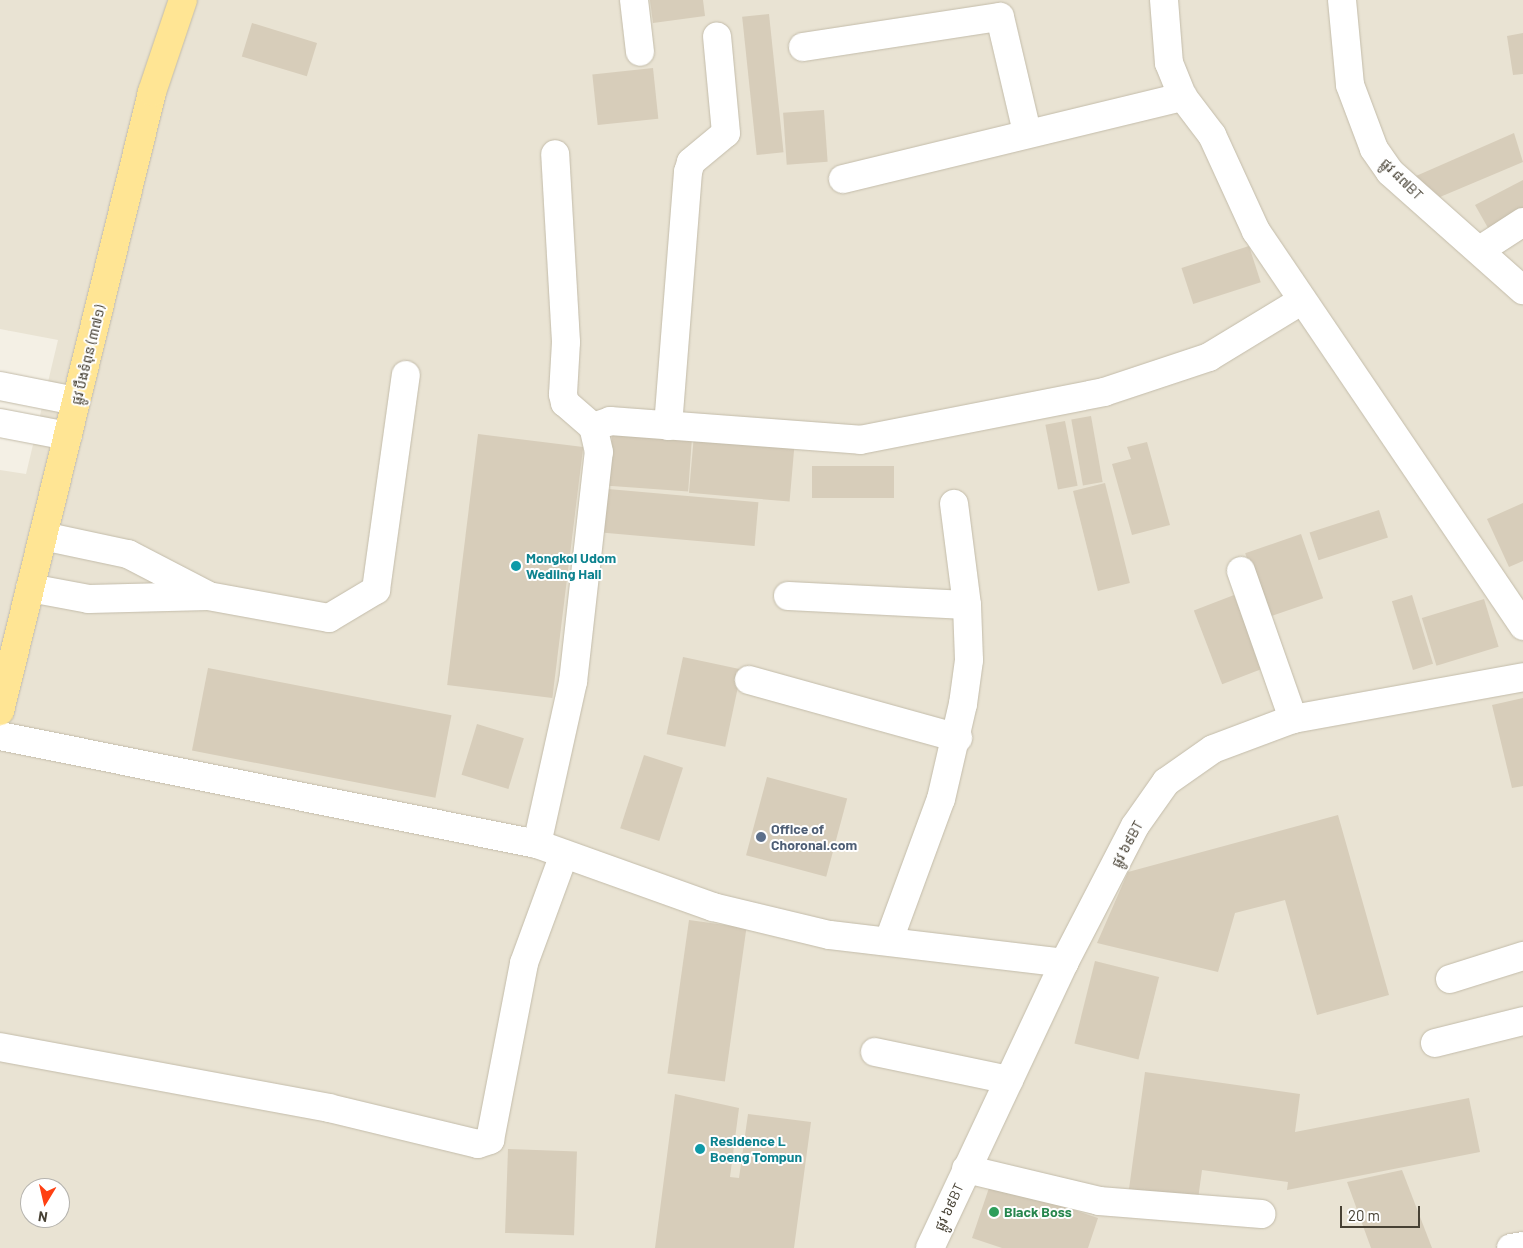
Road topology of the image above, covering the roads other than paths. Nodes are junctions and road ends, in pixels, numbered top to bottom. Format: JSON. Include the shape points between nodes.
{"nodes":[{"id":1,"x":183,"y":0,"type":"edge"},
{"id":2,"x":634,"y":0,"type":"edge"},
{"id":3,"x":1164,"y":0,"type":"edge"},
{"id":4,"x":1342,"y":0,"type":"edge"},
{"id":5,"x":717,"y":36,"type":"dead end"},
{"id":6,"x":802,"y":47,"type":"dead end"},
{"id":7,"x":640,"y":52,"type":"dead end"},
{"id":8,"x":1183,"y":97,"type":"junction"},
{"id":9,"x":1027,"y":132,"type":"junction"},
{"id":10,"x":555,"y":154,"type":"dead end"},
{"id":11,"x":843,"y":179,"type":"dead end"},
{"id":12,"x":1523,"y":222,"type":"edge"},
{"id":13,"x":1480,"y":250,"type":"junction"},
{"id":14,"x":1523,"y":290,"type":"edge"},
{"id":15,"x":1301,"y":302,"type":"junction"},
{"id":16,"x":406,"y":375,"type":"dead end"},
{"id":17,"x":0,"y":386,"type":"edge"},
{"id":18,"x":76,"y":401,"type":"junction"},
{"id":19,"x":0,"y":423,"type":"edge"},
{"id":20,"x":668,"y":426,"type":"junction"},
{"id":21,"x":593,"y":427,"type":"junction"},
{"id":22,"x":68,"y":436,"type":"junction"},
{"id":23,"x":954,"y":504,"type":"dead end"},
{"id":24,"x":43,"y":536,"type":"junction"},
{"id":25,"x":1242,"y":572,"type":"dead end"},
{"id":26,"x":30,"y":588,"type":"junction"},
{"id":27,"x":208,"y":596,"type":"junction"},
{"id":28,"x":788,"y":596,"type":"dead end"},
{"id":29,"x":967,"y":605,"type":"junction"},
{"id":30,"x":1523,"y":626,"type":"edge"},
{"id":31,"x":1523,"y":677,"type":"edge"},
{"id":32,"x":749,"y":680,"type":"dead end"},
{"id":33,"x":0,"y":711,"type":"edge"},
{"id":34,"x":1293,"y":719,"type":"junction"},
{"id":35,"x":0,"y":736,"type":"edge"},
{"id":36,"x":958,"y":738,"type":"junction"},
{"id":37,"x":537,"y":844,"type":"junction"},
{"id":38,"x":564,"y":854,"type":"junction"},
{"id":39,"x":889,"y":940,"type":"junction"},
{"id":40,"x":1523,"y":956,"type":"edge"},
{"id":41,"x":1064,"y":963,"type":"junction"},
{"id":42,"x":1450,"y":978,"type":"dead end"},
{"id":43,"x":1523,"y":1021,"type":"edge"},
{"id":44,"x":1435,"y":1043,"type":"dead end"},
{"id":45,"x":0,"y":1047,"type":"edge"},
{"id":46,"x":875,"y":1052,"type":"dead end"},
{"id":47,"x":1009,"y":1080,"type":"junction"},
{"id":48,"x":966,"y":1169,"type":"junction"},
{"id":49,"x":1261,"y":1214,"type":"dead end"},
{"id":50,"x":1523,"y":1246,"type":"edge"},
{"id":51,"x":930,"y":1248,"type":"edge"},
{"id":52,"x":1511,"y":1248,"type":"edge"}],
"edges":[{"from":1,"to":18,"type":"main road","name":"ផ្លូវ បឹងទំពុន (៣៧១)","via":[[152,92]]},
{"from":2,"to":7,"type":"street"},
{"from":3,"to":8,"type":"street","via":[[1169,63]]},
{"from":4,"to":13,"type":"street","name":"ផ្លូវ ៨៧BT","via":[[1350,85],[1374,149],[1390,172]]},
{"from":5,"to":20,"type":"street","via":[[726,133],[691,162],[688,172]]},
{"from":6,"to":9,"type":"street","via":[[1000,17]]},
{"from":8,"to":9,"type":"street"},
{"from":8,"to":15,"type":"street","via":[[1212,135],[1256,231]]},
{"from":9,"to":11,"type":"street"},
{"from":10,"to":21,"type":"street","via":[[566,342],[563,394],[565,403]]},
{"from":12,"to":13,"type":"street"},
{"from":13,"to":14,"type":"street","name":"ផ្លូវ ៨៧BT"},
{"from":15,"to":20,"type":"street","via":[[1209,357],[1104,392],[860,440]]},
{"from":15,"to":30,"type":"street"},
{"from":16,"to":27,"type":"street","via":[[376,590],[329,618]]},
{"from":17,"to":18,"type":"street"},
{"from":18,"to":22,"type":"main road","name":"ផ្លូវ បឹងទំពុន (៣៧១)"},
{"from":19,"to":22,"type":"street"},
{"from":20,"to":21,"type":"street","via":[[610,422]]},
{"from":21,"to":37,"type":"street","via":[[599,452],[573,682]]},
{"from":22,"to":24,"type":"main road","name":"ផ្លូវ បឹងទំពុន (៣៧១)"},
{"from":23,"to":29,"type":"street"},
{"from":24,"to":26,"type":"main road","name":"ផ្លូវ បឹងទំពុន (៣៧១)"},
{"from":24,"to":27,"type":"street","via":[[128,554]]},
{"from":25,"to":34,"type":"street"},
{"from":26,"to":27,"type":"street","via":[[89,599]]},
{"from":26,"to":33,"type":"main road","name":"ផ្លូវ បឹងទំពុន (៣៧១)"},
{"from":28,"to":29,"type":"street"},
{"from":29,"to":36,"type":"street","via":[[969,660]]},
{"from":31,"to":34,"type":"street","name":"ផ្លូវ ៦៩BT"},
{"from":32,"to":36,"type":"street"},
{"from":34,"to":41,"type":"street","name":"ផ្លូវ ៦៩BT","via":[[1213,749],[1166,782],[1135,826]]},
{"from":35,"to":37,"type":"street"},
{"from":36,"to":39,"type":"street"},
{"from":37,"to":38,"type":"street"},
{"from":38,"to":39,"type":"street","via":[[713,907],[830,935]]},
{"from":38,"to":45,"type":"street","via":[[524,963],[490,1140],[478,1144],[329,1108]]},
{"from":39,"to":41,"type":"street"},
{"from":40,"to":42,"type":"street"},
{"from":41,"to":47,"type":"street","name":"ផ្លូវ ៦៩BT"},
{"from":43,"to":44,"type":"street"},
{"from":46,"to":47,"type":"street"},
{"from":47,"to":48,"type":"street","name":"ផ្លូវ ៦៩BT"},
{"from":48,"to":49,"type":"street","via":[[1099,1201]]},
{"from":48,"to":51,"type":"street","name":"ផ្លូវ ៦៩BT"},
{"from":50,"to":52,"type":"street"}]}
